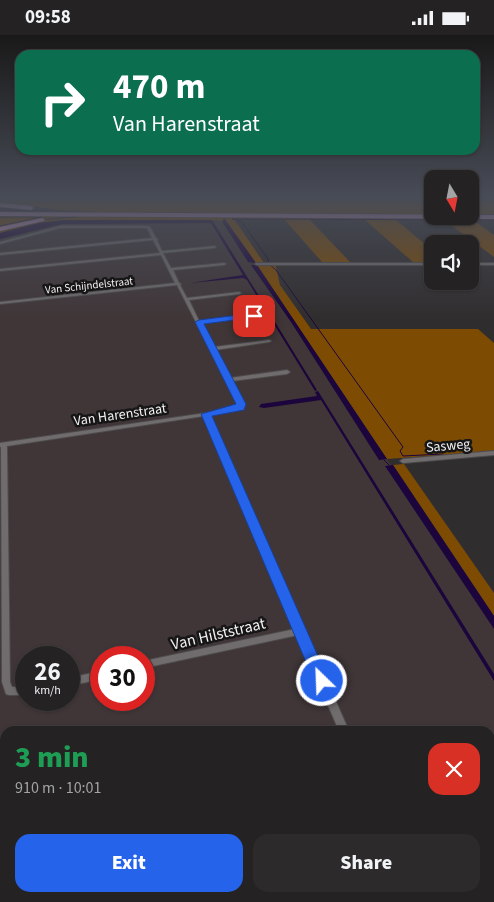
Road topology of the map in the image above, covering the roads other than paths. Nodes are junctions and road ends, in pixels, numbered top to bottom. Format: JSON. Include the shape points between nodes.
{"nodes":[{"id":1,"x":23,"y":237,"type":"edge"},
{"id":2,"x":156,"y":239,"type":"joint"},
{"id":3,"x":0,"y":243,"type":"edge"},
{"id":4,"x":214,"y":247,"type":"dead end"},
{"id":5,"x":163,"y":253,"type":"junction"},
{"id":6,"x":0,"y":254,"type":"edge"},
{"id":7,"x":224,"y":264,"type":"dead end"},
{"id":8,"x":257,"y":264,"type":"dead end"},
{"id":9,"x":424,"y":264,"type":"edge"},
{"id":10,"x":479,"y":264,"type":"edge"},
{"id":11,"x":494,"y":264,"type":"edge"},
{"id":12,"x":0,"y":269,"type":"edge"},
{"id":13,"x":171,"y":269,"type":"junction"},
{"id":14,"x":179,"y":284,"type":"junction"},
{"id":15,"x":239,"y":293,"type":"dead end"},
{"id":16,"x":187,"y":299,"type":"junction"},
{"id":17,"x":0,"y":303,"type":"edge"},
{"id":18,"x":254,"y":316,"type":"dead end"},
{"id":19,"x":199,"y":322,"type":"junction"},
{"id":20,"x":269,"y":341,"type":"dead end"},
{"id":21,"x":213,"y":349,"type":"junction"},
{"id":22,"x":287,"y":372,"type":"dead end"},
{"id":23,"x":229,"y":380,"type":"junction"},
{"id":24,"x":206,"y":414,"type":"junction"},
{"id":25,"x":2,"y":445,"type":"edge"},
{"id":26,"x":494,"y":453,"type":"edge"},
{"id":27,"x":403,"y":461,"type":"dead end"},
{"id":28,"x":300,"y":631,"type":"junction"},
{"id":29,"x":155,"y":663,"type":"edge"},
{"id":30,"x":15,"y":691,"type":"edge"},
{"id":31,"x":342,"y":726,"type":"edge"}],
"edges":[{"from":1,"to":3,"type":"street"},
{"from":2,"to":5,"type":"street"},
{"from":2,"to":6,"type":"street"},
{"from":4,"to":5,"type":"street"},
{"from":5,"to":12,"type":"street"},
{"from":5,"to":13,"type":"street"},
{"from":7,"to":13,"type":"street"},
{"from":8,"to":9,"type":"street"},
{"from":10,"to":11,"type":"street"},
{"from":13,"to":14,"type":"street"},
{"from":14,"to":16,"type":"street"},
{"from":14,"to":17,"type":"street","name":"Van Schijndelstraat"},
{"from":15,"to":16,"type":"street"},
{"from":16,"to":19,"type":"street"},
{"from":18,"to":19,"type":"street"},
{"from":19,"to":21,"type":"street"},
{"from":20,"to":21,"type":"street"},
{"from":21,"to":23,"type":"street"},
{"from":22,"to":23,"type":"street"},
{"from":23,"to":24,"type":"street","name":"Van Harenstraat","via":[[240,407]]},
{"from":24,"to":25,"type":"street","name":"Van Harenstraat"},
{"from":24,"to":28,"type":"street"},
{"from":25,"to":30,"type":"street","via":[[6,682],[9,691]]},
{"from":26,"to":27,"type":"street","name":"Sasweg"},
{"from":28,"to":29,"type":"street","name":"Van Hilststraat"},
{"from":28,"to":31,"type":"street"}]}
